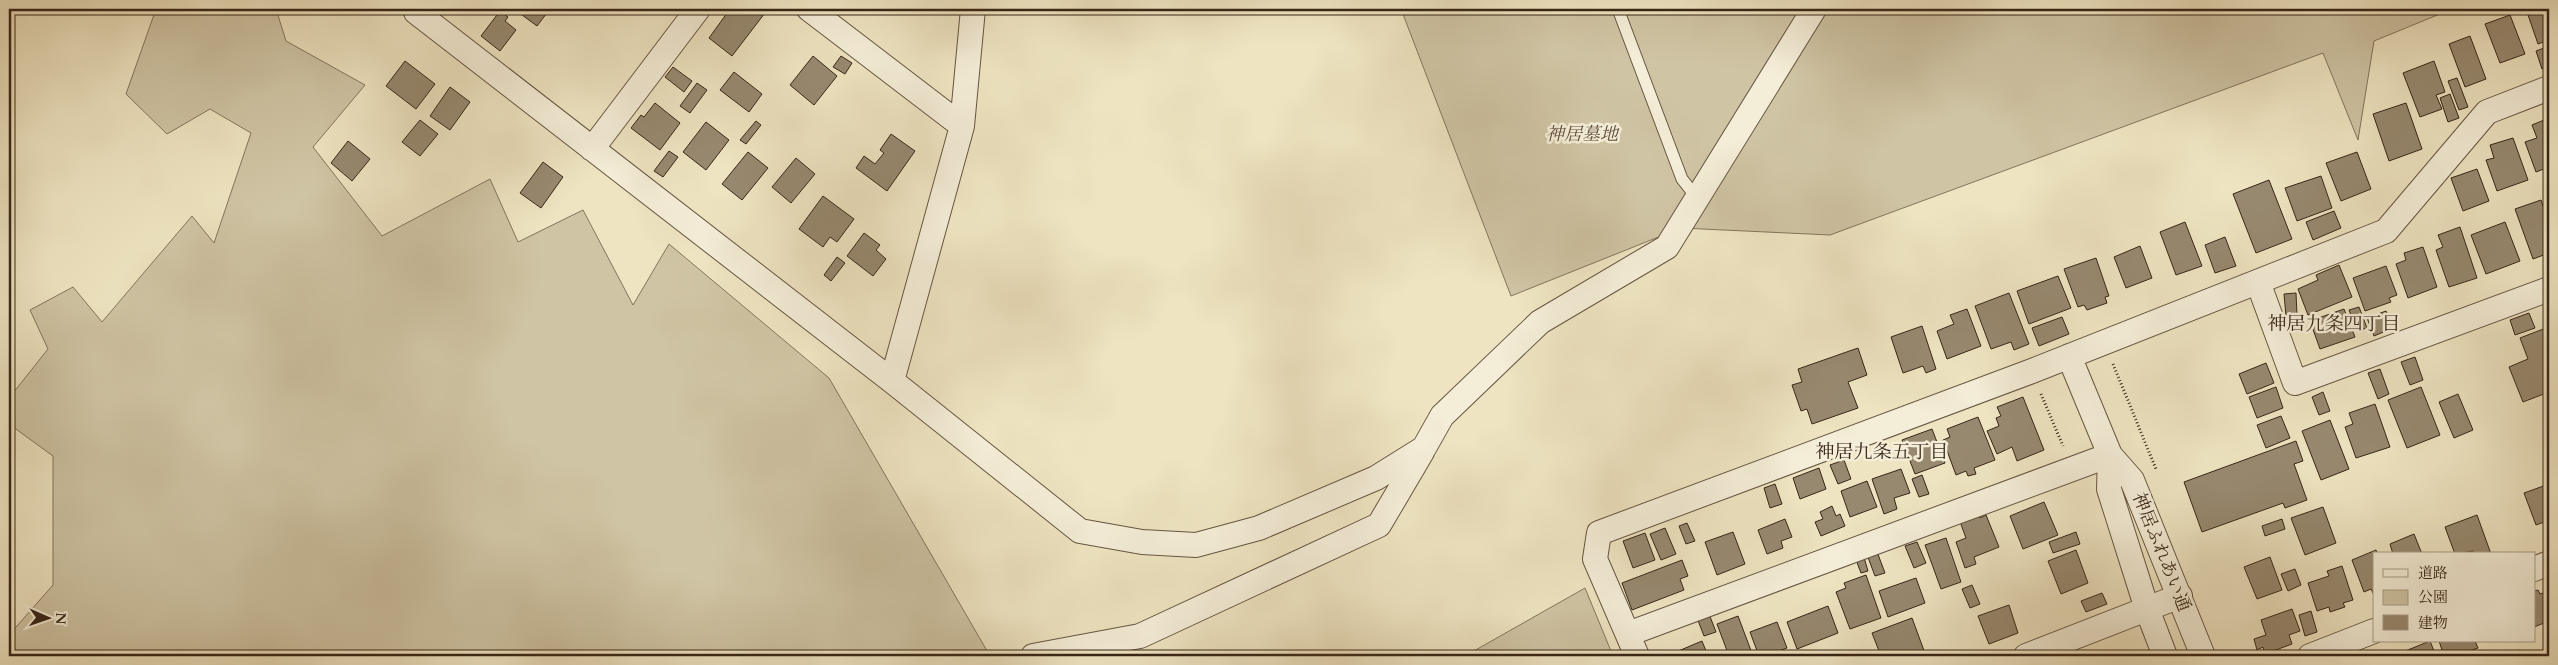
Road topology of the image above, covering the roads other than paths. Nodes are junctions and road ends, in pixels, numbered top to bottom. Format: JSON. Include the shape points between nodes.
{"nodes":[{"id":1,"x":419,"y":9,"type":"edge"},
{"id":2,"x":698,"y":9,"type":"edge"},
{"id":3,"x":809,"y":9,"type":"edge"},
{"id":4,"x":973,"y":9,"type":"edge"},
{"id":5,"x":1618,"y":9,"type":"edge"},
{"id":6,"x":1814,"y":9,"type":"edge"},
{"id":7,"x":2549,"y":88,"type":"edge"},
{"id":8,"x":962,"y":126,"type":"junction"},
{"id":9,"x":592,"y":149,"type":"junction"},
{"id":10,"x":1697,"y":198,"type":"junction"},
{"id":11,"x":2258,"y":282,"type":"junction"},
{"id":12,"x":2549,"y":289,"type":"edge"},
{"id":13,"x":2069,"y":356,"type":"junction"},
{"id":14,"x":892,"y":381,"type":"junction"},
{"id":15,"x":1424,"y":448,"type":"junction"},
{"id":16,"x":2110,"y":455,"type":"junction"},
{"id":17,"x":2549,"y":564,"type":"edge"},
{"id":18,"x":2536,"y":568,"type":"edge"},
{"id":19,"x":2180,"y":596,"type":"junction"},
{"id":20,"x":2147,"y":609,"type":"junction"},
{"id":21,"x":2373,"y":631,"type":"edge"},
{"id":22,"x":1628,"y":634,"type":"junction"},
{"id":23,"x":1033,"y":656,"type":"edge"},
{"id":24,"x":1637,"y":656,"type":"edge"},
{"id":25,"x":2026,"y":656,"type":"edge"},
{"id":26,"x":2165,"y":656,"type":"edge"},
{"id":27,"x":2203,"y":656,"type":"edge"},
{"id":28,"x":2310,"y":656,"type":"edge"}],
"edges":[{"from":1,"to":9,"type":"street","via":[[416,12]]},
{"from":2,"to":9,"type":"street"},
{"from":3,"to":8,"type":"street"},
{"from":4,"to":8,"type":"street"},
{"from":5,"to":10,"type":"lane","via":[[1682,179]]},
{"from":6,"to":10,"type":"street"},
{"from":7,"to":11,"type":"street","via":[[2487,112],[2386,231]]},
{"from":8,"to":14,"type":"street"},
{"from":9,"to":14,"type":"street"},
{"from":10,"to":15,"type":"street","via":[[1667,247],[1540,322],[1442,416]]},
{"from":11,"to":12,"type":"street","via":[[2295,383]]},
{"from":11,"to":13,"type":"street"},
{"from":13,"to":16,"type":"street","name":"神居ふれあい通"},
{"from":13,"to":22,"type":"street","via":[[1599,533],[1595,559]]},
{"from":14,"to":15,"type":"street","via":[[1080,531],[1142,542],[1196,545],[1260,528],[1376,478]]},
{"from":15,"to":23,"type":"street","via":[[1379,525],[1140,636]]},
{"from":16,"to":19,"type":"street","name":"神居ふれあい通","via":[[2132,480]]},
{"from":16,"to":20,"type":"street","name":"神居ふれあい通","via":[[2109,489]]},
{"from":16,"to":22,"type":"street"},
{"from":17,"to":18,"type":"street"},
{"from":19,"to":20,"type":"street"},
{"from":19,"to":27,"type":"street","name":"神居ふれあい通"},
{"from":20,"to":25,"type":"street"},
{"from":20,"to":26,"type":"street","name":"神居ふれあい通"},
{"from":21,"to":28,"type":"street"},
{"from":22,"to":24,"type":"street"}]}
